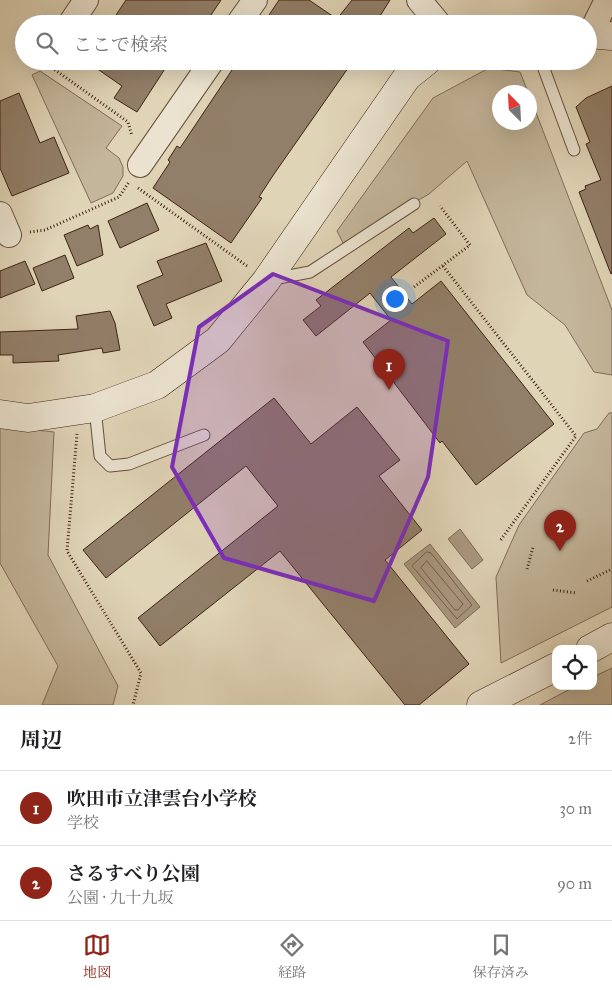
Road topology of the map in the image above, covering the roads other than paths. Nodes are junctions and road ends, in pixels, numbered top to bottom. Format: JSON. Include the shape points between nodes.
{"nodes":[{"id":1,"x":86,"y":0,"type":"edge"},
{"id":2,"x":255,"y":0,"type":"edge"},
{"id":3,"x":419,"y":0,"type":"edge"},
{"id":4,"x":607,"y":0,"type":"edge"},
{"id":5,"x":76,"y":15,"type":"edge"},
{"id":6,"x":244,"y":15,"type":"edge"},
{"id":7,"x":432,"y":15,"type":"edge"},
{"id":8,"x":597,"y":35,"type":"edge"},
{"id":9,"x":206,"y":70,"type":"edge"},
{"id":10,"x":416,"y":70,"type":"edge"},
{"id":11,"x":544,"y":70,"type":"edge"},
{"id":12,"x":574,"y":150,"type":"dead end"},
{"id":13,"x":140,"y":165,"type":"road end"},
{"id":14,"x":414,"y":204,"type":"dead end"},
{"id":15,"x":0,"y":214,"type":"edge"},
{"id":16,"x":9,"y":235,"type":"road end"},
{"id":17,"x":266,"y":280,"type":"junction"},
{"id":18,"x":94,"y":408,"type":"junction"},
{"id":19,"x":0,"y":414,"type":"edge"},
{"id":20,"x":204,"y":435,"type":"dead end"},
{"id":21,"x":612,"y":637,"type":"edge"},
{"id":22,"x":597,"y":645,"type":"edge"},
{"id":23,"x":552,"y":668,"type":"edge"},
{"id":24,"x":481,"y":705,"type":"edge"}],
"edges":[{"from":1,"to":5,"type":"street"},
{"from":2,"to":6,"type":"street"},
{"from":3,"to":7,"type":"street"},
{"from":4,"to":8,"type":"street"},
{"from":9,"to":13,"type":"street"},
{"from":10,"to":17,"type":"street","via":[[407,77]]},
{"from":11,"to":12,"type":"lane"},
{"from":14,"to":17,"type":"lane","via":[[310,272]]},
{"from":15,"to":16,"type":"street"},
{"from":17,"to":18,"type":"street","via":[[218,340],[203,352],[157,385]]},
{"from":18,"to":19,"type":"street","via":[[28,418]]},
{"from":18,"to":20,"type":"lane","via":[[100,456],[110,466],[129,464]]},
{"from":21,"to":22,"type":"street"},
{"from":23,"to":24,"type":"street"}]}
